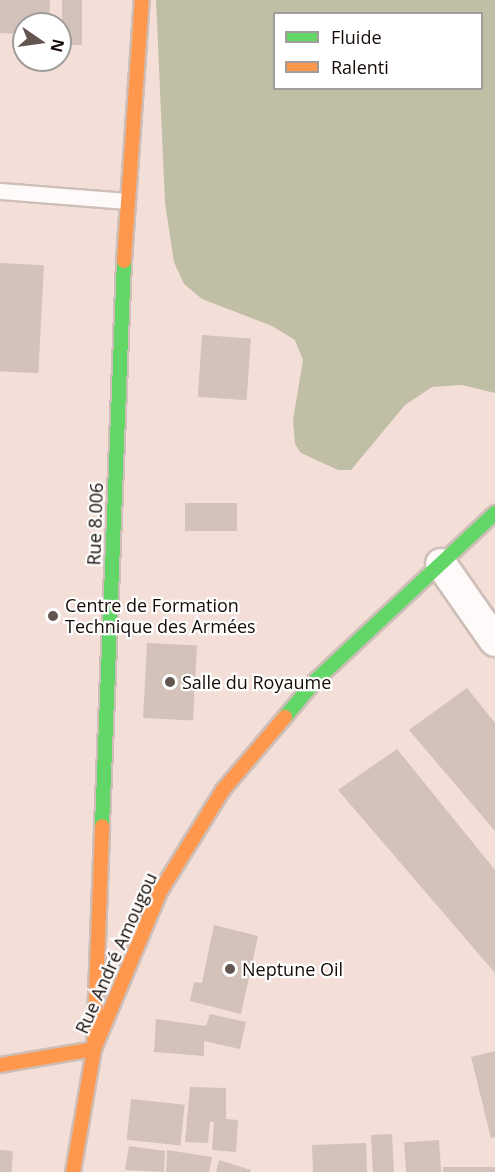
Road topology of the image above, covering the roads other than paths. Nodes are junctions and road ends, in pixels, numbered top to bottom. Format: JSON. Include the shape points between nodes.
{"nodes":[{"id":1,"x":142,"y":0,"type":"edge"},
{"id":2,"x":0,"y":190,"type":"edge"},
{"id":3,"x":126,"y":201,"type":"junction"},
{"id":4,"x":495,"y":513,"type":"edge"},
{"id":5,"x":441,"y":564,"type":"junction"},
{"id":6,"x":495,"y":641,"type":"edge"},
{"id":7,"x":94,"y":1049,"type":"junction"},
{"id":8,"x":0,"y":1065,"type":"edge"},
{"id":9,"x":73,"y":1172,"type":"edge"}],
"edges":[{"from":1,"to":3,"type":"street","name":"Rue 8.006"},
{"from":2,"to":3,"type":"lane"},
{"from":3,"to":7,"type":"street","name":"Rue 8.006"},
{"from":4,"to":5,"type":"street","name":"Rue André Amougou"},
{"from":5,"to":6,"type":"street"},
{"from":5,"to":7,"type":"street","name":"Rue André Amougou","via":[[316,681],[223,790],[160,890]]},
{"from":7,"to":8,"type":"street"},
{"from":7,"to":9,"type":"street","name":"Rue André Amougou"}]}
